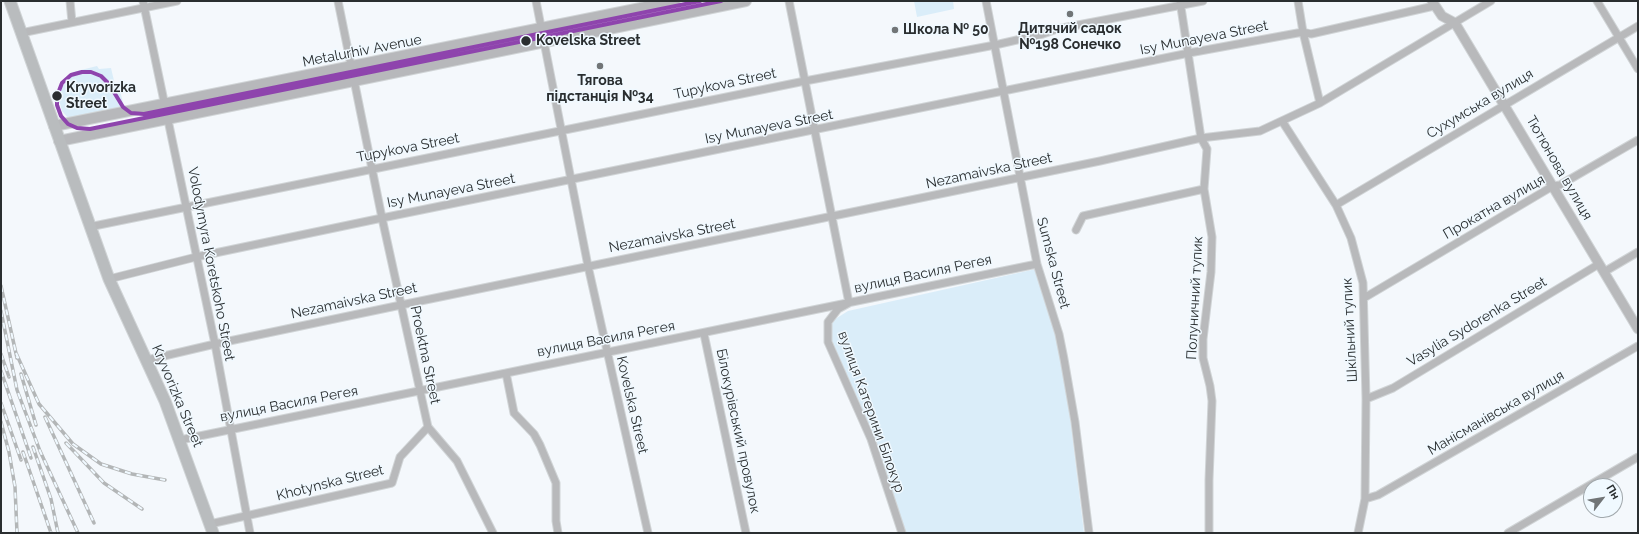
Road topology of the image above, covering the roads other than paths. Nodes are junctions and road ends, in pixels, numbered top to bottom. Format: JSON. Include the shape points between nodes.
{"nodes":[{"id":1,"x":10,"y":1,"type":"edge"},
{"id":2,"x":70,"y":1,"type":"edge"},
{"id":3,"x":177,"y":1,"type":"edge"},
{"id":4,"x":338,"y":1,"type":"edge"},
{"id":5,"x":536,"y":1,"type":"edge"},
{"id":6,"x":675,"y":1,"type":"edge"},
{"id":7,"x":746,"y":1,"type":"edge"},
{"id":8,"x":789,"y":1,"type":"edge"},
{"id":9,"x":986,"y":1,"type":"edge"},
{"id":10,"x":1203,"y":1,"type":"edge"},
{"id":11,"x":1298,"y":1,"type":"edge"},
{"id":12,"x":1491,"y":1,"type":"edge"},
{"id":13,"x":1597,"y":1,"type":"edge"},
{"id":14,"x":1180,"y":3,"type":"edge"},
{"id":15,"x":144,"y":4,"type":"edge"},
{"id":16,"x":1433,"y":4,"type":"edge"},
{"id":17,"x":72,"y":22,"type":"junction"},
{"id":18,"x":1455,"y":23,"type":"junction"},
{"id":19,"x":1638,"y":26,"type":"edge"},
{"id":20,"x":542,"y":28,"type":"junction"},
{"id":21,"x":1303,"y":32,"type":"junction"},
{"id":22,"x":21,"y":33,"type":"junction"},
{"id":23,"x":1619,"y":37,"type":"junction"},
{"id":24,"x":545,"y":42,"type":"junction"},
{"id":25,"x":995,"y":45,"type":"junction"},
{"id":26,"x":1190,"y":54,"type":"junction"},
{"id":27,"x":352,"y":67,"type":"junction"},
{"id":28,"x":1638,"y":69,"type":"edge"},
{"id":29,"x":355,"y":80,"type":"junction"},
{"id":30,"x":805,"y":81,"type":"junction"},
{"id":31,"x":1005,"y":92,"type":"junction"},
{"id":32,"x":1320,"y":103,"type":"junction"},
{"id":33,"x":1505,"y":104,"type":"junction"},
{"id":34,"x":165,"y":105,"type":"junction"},
{"id":35,"x":168,"y":119,"type":"junction"},
{"id":36,"x":1282,"y":121,"type":"junction"},
{"id":37,"x":54,"y":126,"type":"junction"},
{"id":38,"x":561,"y":131,"type":"junction"},
{"id":39,"x":814,"y":131,"type":"junction"},
{"id":40,"x":1201,"y":138,"type":"junction"},
{"id":41,"x":1638,"y":140,"type":"edge"},
{"id":42,"x":59,"y":141,"type":"junction"},
{"id":43,"x":373,"y":169,"type":"junction"},
{"id":44,"x":1020,"y":178,"type":"junction"},
{"id":45,"x":571,"y":180,"type":"junction"},
{"id":46,"x":1553,"y":186,"type":"junction"},
{"id":47,"x":1204,"y":189,"type":"junction"},
{"id":48,"x":1336,"y":205,"type":"junction"},
{"id":49,"x":186,"y":207,"type":"junction"},
{"id":50,"x":832,"y":217,"type":"junction"},
{"id":51,"x":382,"y":218,"type":"junction"},
{"id":52,"x":89,"y":227,"type":"junction"},
{"id":53,"x":1076,"y":230,"type":"dead end"},
{"id":54,"x":1638,"y":252,"type":"edge"},
{"id":55,"x":196,"y":257,"type":"junction"},
{"id":56,"x":1037,"y":264,"type":"junction"},
{"id":57,"x":588,"y":266,"type":"junction"},
{"id":58,"x":1602,"y":268,"type":"junction"},
{"id":59,"x":109,"y":279,"type":"junction"},
{"id":60,"x":1364,"y":298,"type":"junction"},
{"id":61,"x":849,"y":303,"type":"junction"},
{"id":62,"x":401,"y":305,"type":"junction"},
{"id":63,"x":1638,"y":329,"type":"edge"},
{"id":64,"x":704,"y":334,"type":"junction"},
{"id":65,"x":215,"y":344,"type":"junction"},
{"id":66,"x":1638,"y":346,"type":"edge"},
{"id":67,"x":606,"y":352,"type":"junction"},
{"id":68,"x":147,"y":360,"type":"junction"},
{"id":69,"x":506,"y":373,"type":"junction"},
{"id":70,"x":420,"y":391,"type":"junction"},
{"id":71,"x":1366,"y":399,"type":"junction"},
{"id":72,"x":428,"y":427,"type":"junction"},
{"id":73,"x":230,"y":429,"type":"junction"},
{"id":74,"x":180,"y":440,"type":"junction"},
{"id":75,"x":1638,"y":457,"type":"edge"},
{"id":76,"x":1365,"y":499,"type":"junction"},
{"id":77,"x":246,"y":516,"type":"junction"},
{"id":78,"x":212,"y":529,"type":"edge"},
{"id":79,"x":250,"y":533,"type":"edge"},
{"id":80,"x":493,"y":533,"type":"edge"},
{"id":81,"x":558,"y":533,"type":"edge"},
{"id":82,"x":648,"y":533,"type":"edge"},
{"id":83,"x":746,"y":533,"type":"edge"},
{"id":84,"x":902,"y":533,"type":"edge"},
{"id":85,"x":1089,"y":533,"type":"edge"},
{"id":86,"x":1209,"y":533,"type":"edge"},
{"id":87,"x":1358,"y":533,"type":"edge"},
{"id":88,"x":1508,"y":533,"type":"edge"}],
"edges":[{"from":1,"to":22,"type":"main road","name":"Kryvorizka Street"},
{"from":2,"to":17,"type":"street"},
{"from":3,"to":15,"type":"street"},
{"from":4,"to":27,"type":"street","name":"Proektna Street"},
{"from":5,"to":20,"type":"street","name":"Kovelska Street"},
{"from":6,"to":20,"type":"main road","name":"Metalurhiv Avenue"},
{"from":7,"to":24,"type":"main road","name":"Metalurhiv Avenue"},
{"from":8,"to":30,"type":"street"},
{"from":9,"to":25,"type":"street","name":"Sumska Street"},
{"from":10,"to":14,"type":"street","name":"Tupykova Street"},
{"from":11,"to":21,"type":"street"},
{"from":12,"to":18,"type":"street","name":"Nezamaivska Street"},
{"from":13,"to":23,"type":"street"},
{"from":14,"to":25,"type":"street","name":"Tupykova Street"},
{"from":14,"to":26,"type":"street","name":"Полуничний тупик"},
{"from":15,"to":17,"type":"street"},
{"from":15,"to":34,"type":"street","name":"Volodymyra Koretskoho Street"},
{"from":16,"to":18,"type":"street","via":[[1442,16]]},
{"from":16,"to":21,"type":"street","name":"Isy Munayeva Street","via":[[1311,34]]},
{"from":17,"to":22,"type":"street"},
{"from":18,"to":32,"type":"street","name":"Nezamaivska Street"},
{"from":18,"to":33,"type":"street","name":"Тютюнова вулиця"},
{"from":19,"to":23,"type":"street","name":"Сухумська вулиця"},
{"from":20,"to":24,"type":"street","name":"Kovelska Street"},
{"from":20,"to":27,"type":"main road","name":"Metalurhiv Avenue"},
{"from":21,"to":26,"type":"street","name":"Isy Munayeva Street"},
{"from":21,"to":32,"type":"street"},
{"from":22,"to":37,"type":"main road","name":"Kryvorizka Street"},
{"from":23,"to":28,"type":"street"},
{"from":23,"to":33,"type":"street","name":"Сухумська вулиця"},
{"from":24,"to":29,"type":"main road","name":"Metalurhiv Avenue"},
{"from":24,"to":38,"type":"street","name":"Kovelska Street"},
{"from":25,"to":30,"type":"street","name":"Tupykova Street"},
{"from":25,"to":31,"type":"street","name":"Sumska Street"},
{"from":26,"to":31,"type":"street","name":"Isy Munayeva Street"},
{"from":26,"to":40,"type":"street","name":"Полуничний тупик"},
{"from":27,"to":29,"type":"street","name":"Proektna Street"},
{"from":27,"to":34,"type":"main road","name":"Metalurhiv Avenue"},
{"from":29,"to":35,"type":"main road","name":"Metalurhiv Avenue"},
{"from":29,"to":43,"type":"street","name":"Proektna Street"},
{"from":30,"to":38,"type":"street","name":"Tupykova Street"},
{"from":30,"to":39,"type":"street"},
{"from":31,"to":39,"type":"street","name":"Isy Munayeva Street"},
{"from":31,"to":44,"type":"street","name":"Sumska Street"},
{"from":32,"to":36,"type":"street","name":"Nezamaivska Street"},
{"from":33,"to":46,"type":"street","name":"Тютюнова вулиця"},
{"from":33,"to":48,"type":"street","name":"Сухумська вулиця"},
{"from":34,"to":35,"type":"street","name":"Volodymyra Koretskoho Street"},
{"from":34,"to":37,"type":"main road","name":"Metalurhiv Avenue"},
{"from":35,"to":42,"type":"main road","name":"Metalurhiv Avenue"},
{"from":35,"to":49,"type":"street","name":"Volodymyra Koretskoho Street"},
{"from":36,"to":40,"type":"street","name":"Nezamaivska Street","via":[[1260,131]]},
{"from":36,"to":48,"type":"street","name":"Шкільний тупик"},
{"from":37,"to":42,"type":"main road","name":"Kryvorizka Street"},
{"from":38,"to":43,"type":"street","name":"Tupykova Street"},
{"from":38,"to":45,"type":"street","name":"Kovelska Street"},
{"from":39,"to":45,"type":"street","name":"Isy Munayeva Street"},
{"from":39,"to":50,"type":"street"},
{"from":40,"to":44,"type":"street","name":"Nezamaivska Street"},
{"from":40,"to":47,"type":"street","name":"Полуничний тупик","via":[[1207,149]]},
{"from":41,"to":46,"type":"street","name":"Прокатна вулиця","via":[[1560,185]]},
{"from":42,"to":52,"type":"main road","name":"Kryvorizka Street"},
{"from":43,"to":49,"type":"street","name":"Tupykova Street"},
{"from":43,"to":51,"type":"street","name":"Proektna Street"},
{"from":44,"to":50,"type":"street","name":"Nezamaivska Street"},
{"from":44,"to":56,"type":"street","name":"Sumska Street"},
{"from":45,"to":51,"type":"street","name":"Isy Munayeva Street"},
{"from":45,"to":57,"type":"street","name":"Kovelska Street"},
{"from":46,"to":58,"type":"street","name":"Тютюнова вулиця"},
{"from":46,"to":60,"type":"street","name":"Прокатна вулиця"},
{"from":47,"to":53,"type":"street","via":[[1083,216]]},
{"from":47,"to":86,"type":"street","name":"Полуничний тупик","via":[[1212,237],[1211,272],[1203,339],[1203,358],[1212,401]]},
{"from":48,"to":60,"type":"street","name":"Шкільний тупик","via":[[1351,238],[1363,283]]},
{"from":49,"to":52,"type":"street","name":"Tupykova Street"},
{"from":49,"to":55,"type":"street","name":"Volodymyra Koretskoho Street"},
{"from":50,"to":57,"type":"street","name":"Nezamaivska Street"},
{"from":50,"to":61,"type":"street"},
{"from":51,"to":55,"type":"street","name":"Isy Munayeva Street"},
{"from":51,"to":62,"type":"street","name":"Proektna Street"},
{"from":52,"to":59,"type":"main road","name":"Kryvorizka Street"},
{"from":54,"to":58,"type":"street","name":"Vasylia Sydorenka Street"},
{"from":55,"to":59,"type":"street","name":"Isy Munayeva Street"},
{"from":55,"to":65,"type":"street","name":"Volodymyra Koretskoho Street"},
{"from":56,"to":61,"type":"street","name":"вулиця Василя Регея"},
{"from":56,"to":85,"type":"street","name":"Sumska Street","via":[[1059,334],[1064,359]]},
{"from":57,"to":62,"type":"street","name":"Nezamaivska Street"},
{"from":57,"to":67,"type":"street","name":"Kovelska Street"},
{"from":58,"to":63,"type":"street","name":"Тютюнова вулиця"},
{"from":58,"to":71,"type":"street","name":"Vasylia Sydorenka Street","via":[[1393,388]]},
{"from":59,"to":68,"type":"main road","name":"Kryvorizka Street"},
{"from":60,"to":71,"type":"street","name":"Шкільний тупик"},
{"from":61,"to":64,"type":"street","name":"вулиця Василя Регея"},
{"from":61,"to":84,"type":"street","name":"вулиця Катерини Білокур","via":[[838,309],[828,322],[828,342],[871,439]]},
{"from":62,"to":65,"type":"street","name":"Nezamaivska Street"},
{"from":62,"to":70,"type":"street","name":"Proektna Street"},
{"from":64,"to":67,"type":"street","name":"вулиця Василя Регея"},
{"from":64,"to":83,"type":"street","name":"Білокурівський провулок"},
{"from":65,"to":68,"type":"street","name":"Nezamaivska Street"},
{"from":65,"to":73,"type":"street","name":"Volodymyra Koretskoho Street"},
{"from":66,"to":76,"type":"street","name":"Манісманівська вулиця","via":[[1378,495]]},
{"from":67,"to":69,"type":"street","name":"вулиця Василя Регея"},
{"from":67,"to":82,"type":"street","name":"Kovelska Street"},
{"from":68,"to":74,"type":"main road","name":"Kryvorizka Street"},
{"from":69,"to":70,"type":"street","name":"вулиця Василя Регея"},
{"from":69,"to":81,"type":"street","via":[[514,413],[534,434],[556,483]]},
{"from":70,"to":72,"type":"street","name":"Proektna Street"},
{"from":70,"to":73,"type":"street","name":"вулиця Василя Регея"},
{"from":71,"to":76,"type":"street","name":"Шкільний тупик"},
{"from":72,"to":77,"type":"street","name":"Khotynska Street","via":[[400,458],[392,483]]},
{"from":72,"to":80,"type":"street","name":"Proektna Street","via":[[457,461]]},
{"from":73,"to":74,"type":"street","name":"вулиця Василя Регея"},
{"from":73,"to":77,"type":"street","name":"Volodymyra Koretskoho Street"},
{"from":74,"to":78,"type":"main road","name":"Kryvorizka Street"},
{"from":75,"to":88,"type":"street"},
{"from":76,"to":87,"type":"street","name":"Шкільний тупик"},
{"from":77,"to":78,"type":"street","name":"Khotynska Street"},
{"from":77,"to":79,"type":"street","name":"Volodymyra Koretskoho Street"}]}
